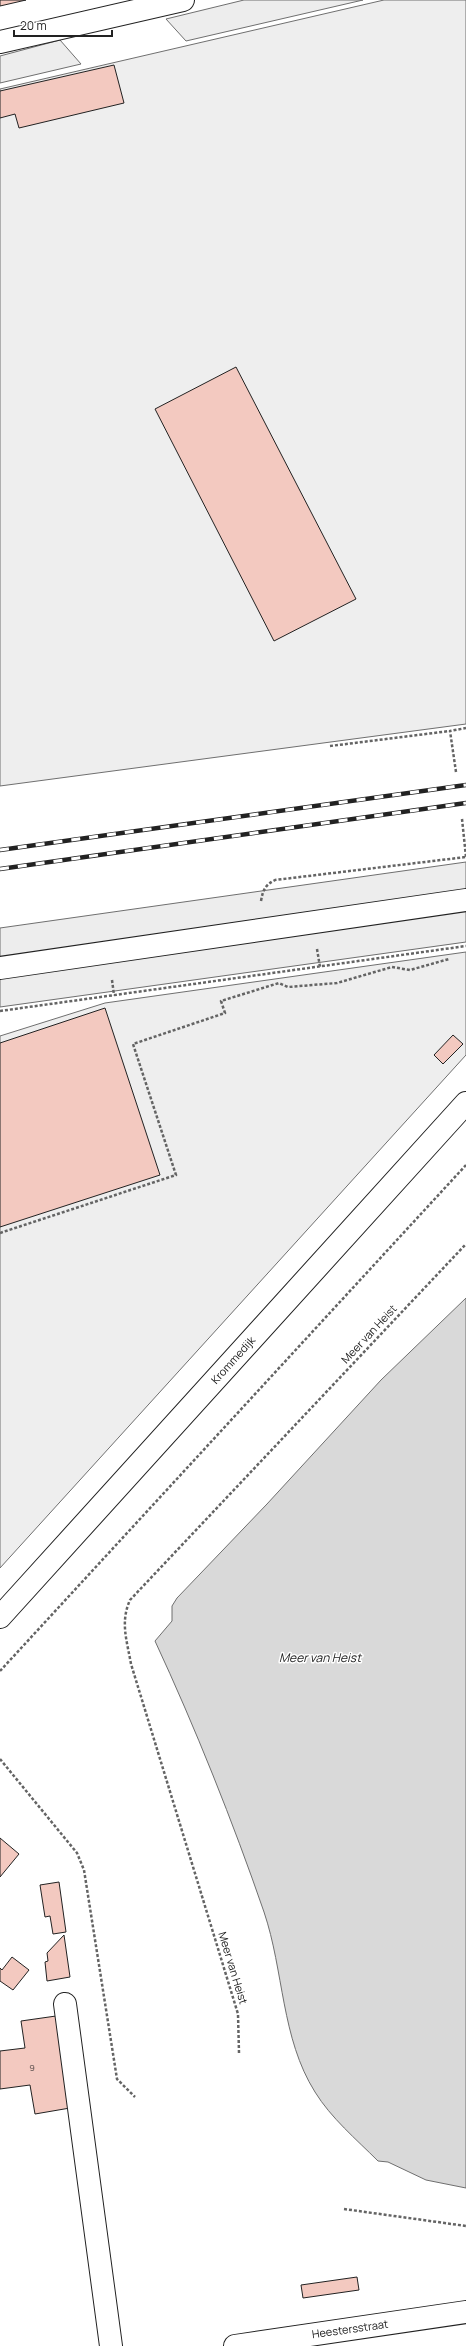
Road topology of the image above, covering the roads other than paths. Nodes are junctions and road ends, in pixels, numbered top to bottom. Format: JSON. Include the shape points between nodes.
{"nodes":[{"id":1,"x":183,"y":0,"type":"edge"},
{"id":2,"x":0,"y":42,"type":"edge"},
{"id":3,"x":466,"y":900,"type":"edge"},
{"id":4,"x":0,"y":968,"type":"edge"},
{"id":5,"x":466,"y":1103,"type":"edge"},
{"id":6,"x":0,"y":1617,"type":"edge"},
{"id":7,"x":65,"y":2004,"type":"dead end"},
{"id":8,"x":466,"y":2312,"type":"edge"},
{"id":9,"x":111,"y":2346,"type":"edge"},
{"id":10,"x":235,"y":2346,"type":"edge"}],
"edges":[{"from":1,"to":2,"type":"street"},
{"from":3,"to":4,"type":"street"},
{"from":5,"to":6,"type":"street","name":"Krommedijk"},
{"from":7,"to":9,"type":"street"},
{"from":8,"to":10,"type":"street","name":"Heestersstraat"}]}
